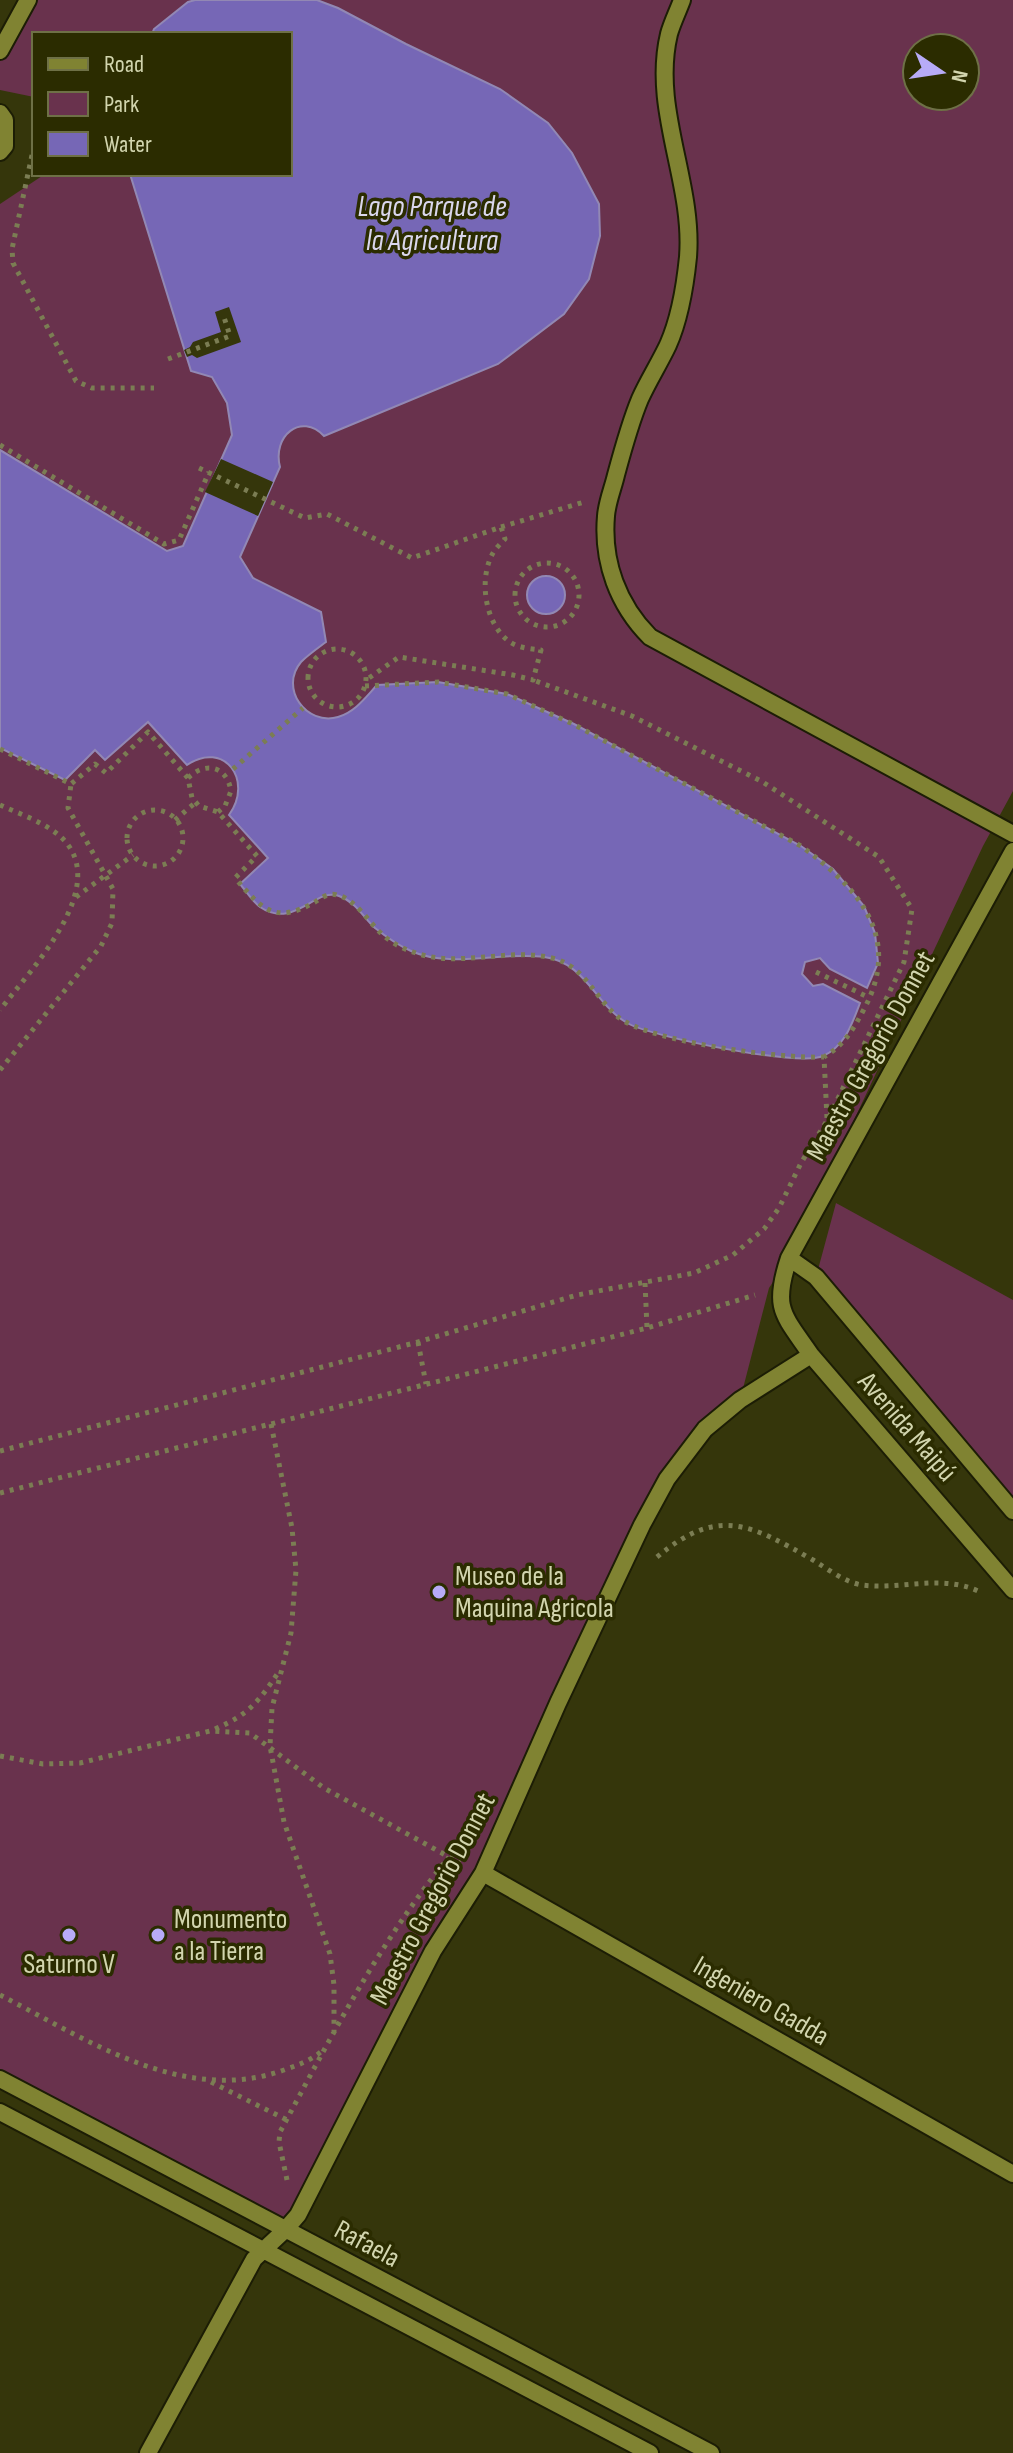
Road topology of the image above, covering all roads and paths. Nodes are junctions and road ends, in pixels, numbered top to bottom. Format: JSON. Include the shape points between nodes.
{"nodes":[{"id":1,"x":28,"y":0,"type":"edge"},
{"id":2,"x":682,"y":0,"type":"edge"},
{"id":3,"x":0,"y":51,"type":"edge"},
{"id":4,"x":0,"y":113,"type":"edge"},
{"id":5,"x":0,"y":152,"type":"edge"},
{"id":6,"x":32,"y":155,"type":"edge"},
{"id":7,"x":223,"y":314,"type":"dead end"},
{"id":8,"x":168,"y":359,"type":"dead end"},
{"id":9,"x":154,"y":388,"type":"dead end"},
{"id":10,"x":0,"y":445,"type":"edge"},
{"id":11,"x":199,"y":468,"type":"dead end"},
{"id":12,"x":209,"y":472,"type":"junction"},
{"id":13,"x":611,"y":493,"type":"junction"},
{"id":14,"x":501,"y":527,"type":"junction"},
{"id":15,"x":568,"y":619,"type":"joint"},
{"id":16,"x":533,"y":680,"type":"junction"},
{"id":17,"x":365,"y":683,"type":"junction"},
{"id":18,"x":303,"y":708,"type":"dead end"},
{"id":19,"x":0,"y":749,"type":"edge"},
{"id":20,"x":233,"y":769,"type":"dead end"},
{"id":21,"x":188,"y":778,"type":"junction"},
{"id":22,"x":71,"y":784,"type":"junction"},
{"id":23,"x":196,"y":802,"type":"junction"},
{"id":24,"x":0,"y":805,"type":"edge"},
{"id":25,"x":218,"y":812,"type":"junction"},
{"id":26,"x":175,"y":820,"type":"junction"},
{"id":27,"x":1013,"y":834,"type":"edge"},
{"id":28,"x":1013,"y":851,"type":"edge"},
{"id":29,"x":133,"y":855,"type":"junction"},
{"id":30,"x":107,"y":875,"type":"junction"},
{"id":31,"x":75,"y":898,"type":"junction"},
{"id":32,"x":816,"y":972,"type":"dead end"},
{"id":33,"x":870,"y":998,"type":"junction"},
{"id":34,"x":0,"y":1010,"type":"edge"},
{"id":35,"x":824,"y":1057,"type":"junction"},
{"id":36,"x":0,"y":1070,"type":"edge"},
{"id":37,"x":828,"y":1119,"type":"junction"},
{"id":38,"x":789,"y":1258,"type":"junction"},
{"id":39,"x":645,"y":1283,"type":"junction"},
{"id":40,"x":779,"y":1288,"type":"junction"},
{"id":41,"x":647,"y":1328,"type":"junction"},
{"id":42,"x":418,"y":1342,"type":"junction"},
{"id":43,"x":811,"y":1355,"type":"junction"},
{"id":44,"x":426,"y":1385,"type":"junction"},
{"id":45,"x":271,"y":1424,"type":"junction"},
{"id":46,"x":0,"y":1451,"type":"edge"},
{"id":47,"x":0,"y":1493,"type":"edge"},
{"id":48,"x":1013,"y":1511,"type":"edge"},
{"id":49,"x":612,"y":1588,"type":"junction"},
{"id":50,"x":1013,"y":1590,"type":"edge"},
{"id":51,"x":988,"y":1597,"type":"dead end"},
{"id":52,"x":283,"y":1665,"type":"junction"},
{"id":53,"x":210,"y":1731,"type":"junction"},
{"id":54,"x":270,"y":1746,"type":"junction"},
{"id":55,"x":0,"y":1756,"type":"edge"},
{"id":56,"x":449,"y":1857,"type":"junction"},
{"id":57,"x":483,"y":1873,"type":"junction"},
{"id":58,"x":0,"y":1995,"type":"edge"},
{"id":59,"x":334,"y":2032,"type":"junction"},
{"id":60,"x":326,"y":2048,"type":"junction"},
{"id":61,"x":0,"y":2079,"type":"edge"},
{"id":62,"x":206,"y":2080,"type":"junction"},
{"id":63,"x":0,"y":2112,"type":"edge"},
{"id":64,"x":287,"y":2120,"type":"junction"},
{"id":65,"x":1013,"y":2174,"type":"edge"},
{"id":66,"x":269,"y":2220,"type":"junction"},
{"id":67,"x":285,"y":2230,"type":"junction"},
{"id":68,"x":264,"y":2250,"type":"junction"},
{"id":69,"x":680,"y":2437,"type":"junction"},
{"id":70,"x":148,"y":2453,"type":"edge"},
{"id":71,"x":650,"y":2453,"type":"edge"},
{"id":72,"x":671,"y":2453,"type":"edge"},
{"id":73,"x":711,"y":2453,"type":"edge"}],
"edges":[{"from":1,"to":3,"type":"street"},
{"from":2,"to":13,"type":"street","via":[[669,34],[665,73],[686,207],[688,254],[681,305],[669,343],[640,400]]},
{"from":4,"to":5,"type":"street","via":[[5,146]]},
{"from":6,"to":9,"type":"path","via":[[13,263],[76,381],[92,388]]},
{"from":7,"to":8,"type":"path","via":[[230,336]]},
{"from":10,"to":12,"type":"path","via":[[164,544],[179,540]]},
{"from":11,"to":12,"type":"path"},
{"from":12,"to":14,"type":"path","via":[[305,518],[327,514],[412,558]]},
{"from":13,"to":14,"type":"path"},
{"from":13,"to":27,"type":"street","via":[[606,515],[609,565],[630,617],[650,637]]},
{"from":14,"to":16,"type":"path","via":[[505,539],[486,571],[487,604],[501,634],[512,644],[541,650]]},
{"from":15,"to":15,"type":"path","via":[[578,600],[575,580],[551,563],[531,567],[518,582],[520,613],[548,627]]},
{"from":16,"to":17,"type":"path","via":[[399,657]]},
{"from":16,"to":37,"type":"path","via":[[632,716],[761,781],[879,857],[912,909],[904,962]]},
{"from":17,"to":17,"type":"path","via":[[366,671],[354,654],[335,649],[317,657],[308,675],[314,698],[334,708],[360,697]]},
{"from":17,"to":33,"type":"path","via":[[438,682],[507,694],[801,846],[833,869],[864,906],[878,942],[879,978]]},
{"from":18,"to":20,"type":"path"},
{"from":19,"to":22,"type":"path"},
{"from":21,"to":22,"type":"path","via":[[148,732],[106,773],[95,764]]},
{"from":21,"to":23,"type":"path"},
{"from":21,"to":25,"type":"path","via":[[205,767],[226,776],[231,791]]},
{"from":22,"to":30,"type":"path","via":[[68,808]]},
{"from":23,"to":25,"type":"path"},
{"from":23,"to":26,"type":"path"},
{"from":24,"to":31,"type":"path","via":[[62,838],[76,870]]},
{"from":25,"to":35,"type":"path","via":[[257,856],[235,878],[271,912],[291,913],[337,894],[384,936],[412,952],[452,959],[550,957],[568,963],[617,1017],[638,1028],[727,1049]]},
{"from":26,"to":29,"type":"path","via":[[154,810],[137,816],[127,840]]},
{"from":26,"to":29,"type":"path","via":[[181,848],[169,862],[151,866]]},
{"from":28,"to":38,"type":"street","name":"Maestro Gregorio Donnet"},
{"from":29,"to":30,"type":"path"},
{"from":30,"to":31,"type":"path"},
{"from":30,"to":36,"type":"path","via":[[115,901],[108,935]]},
{"from":31,"to":34,"type":"path","via":[[65,923]]},
{"from":32,"to":33,"type":"path"},
{"from":33,"to":35,"type":"path","via":[[848,1036]]},
{"from":35,"to":37,"type":"path"},
{"from":37,"to":39,"type":"path","via":[[779,1208],[750,1242],[694,1273]]},
{"from":38,"to":40,"type":"street","name":"Maestro Gregorio Donnet"},
{"from":38,"to":48,"type":"street","name":"Avenida Maipú","via":[[816,1277]]},
{"from":39,"to":41,"type":"path"},
{"from":39,"to":42,"type":"path","via":[[577,1295]]},
{"from":40,"to":41,"type":"path"},
{"from":40,"to":43,"type":"street","name":"Avenida Maipú","via":[[784,1316]]},
{"from":41,"to":44,"type":"path"},
{"from":42,"to":44,"type":"path"},
{"from":42,"to":46,"type":"path"},
{"from":43,"to":49,"type":"street","name":"Maestro Gregorio Donnet","via":[[705,1429],[667,1479]]},
{"from":43,"to":50,"type":"street","name":"Avenida Maipú"},
{"from":44,"to":45,"type":"path"},
{"from":45,"to":47,"type":"path"},
{"from":45,"to":52,"type":"path","via":[[296,1570]]},
{"from":49,"to":51,"type":"path","via":[[678,1540],[701,1529],[735,1524],[858,1584],[943,1582]]},
{"from":49,"to":57,"type":"street","name":"Maestro Gregorio Donnet"},
{"from":52,"to":53,"type":"path","via":[[241,1718]]},
{"from":52,"to":54,"type":"path","via":[[272,1708]]},
{"from":53,"to":54,"type":"path","via":[[250,1733]]},
{"from":53,"to":55,"type":"path","via":[[80,1763],[43,1764]]},
{"from":54,"to":56,"type":"path","via":[[324,1788]]},
{"from":54,"to":59,"type":"path","via":[[284,1822],[330,1954]]},
{"from":56,"to":57,"type":"path"},
{"from":56,"to":59,"type":"path","via":[[413,1901]]},
{"from":57,"to":65,"type":"street","name":"Ingeniero Gadda"},
{"from":57,"to":67,"type":"street","name":"Maestro Gregorio Donnet","via":[[433,1951],[298,2215]]},
{"from":58,"to":62,"type":"path","via":[[125,2059]]},
{"from":59,"to":60,"type":"path"},
{"from":60,"to":62,"type":"path","via":[[312,2060],[258,2078]]},
{"from":60,"to":64,"type":"path"},
{"from":61,"to":66,"type":"street","name":"Rafaela"},
{"from":62,"to":64,"type":"path"},
{"from":63,"to":68,"type":"street","name":"Rafaela"},
{"from":64,"to":66,"type":"path","via":[[279,2142],[288,2182]]},
{"from":66,"to":67,"type":"street","name":"Rafaela"},
{"from":67,"to":68,"type":"street","name":"Maestro Gregorio Donnet"},
{"from":67,"to":69,"type":"street","name":"Rafaela"},
{"from":68,"to":70,"type":"street","name":"Maestro Gregorio Donnet","via":[[254,2259]]},
{"from":68,"to":71,"type":"street","name":"Rafaela"},
{"from":69,"to":72,"type":"street"},
{"from":69,"to":73,"type":"street","name":"Rafaela"}]}
